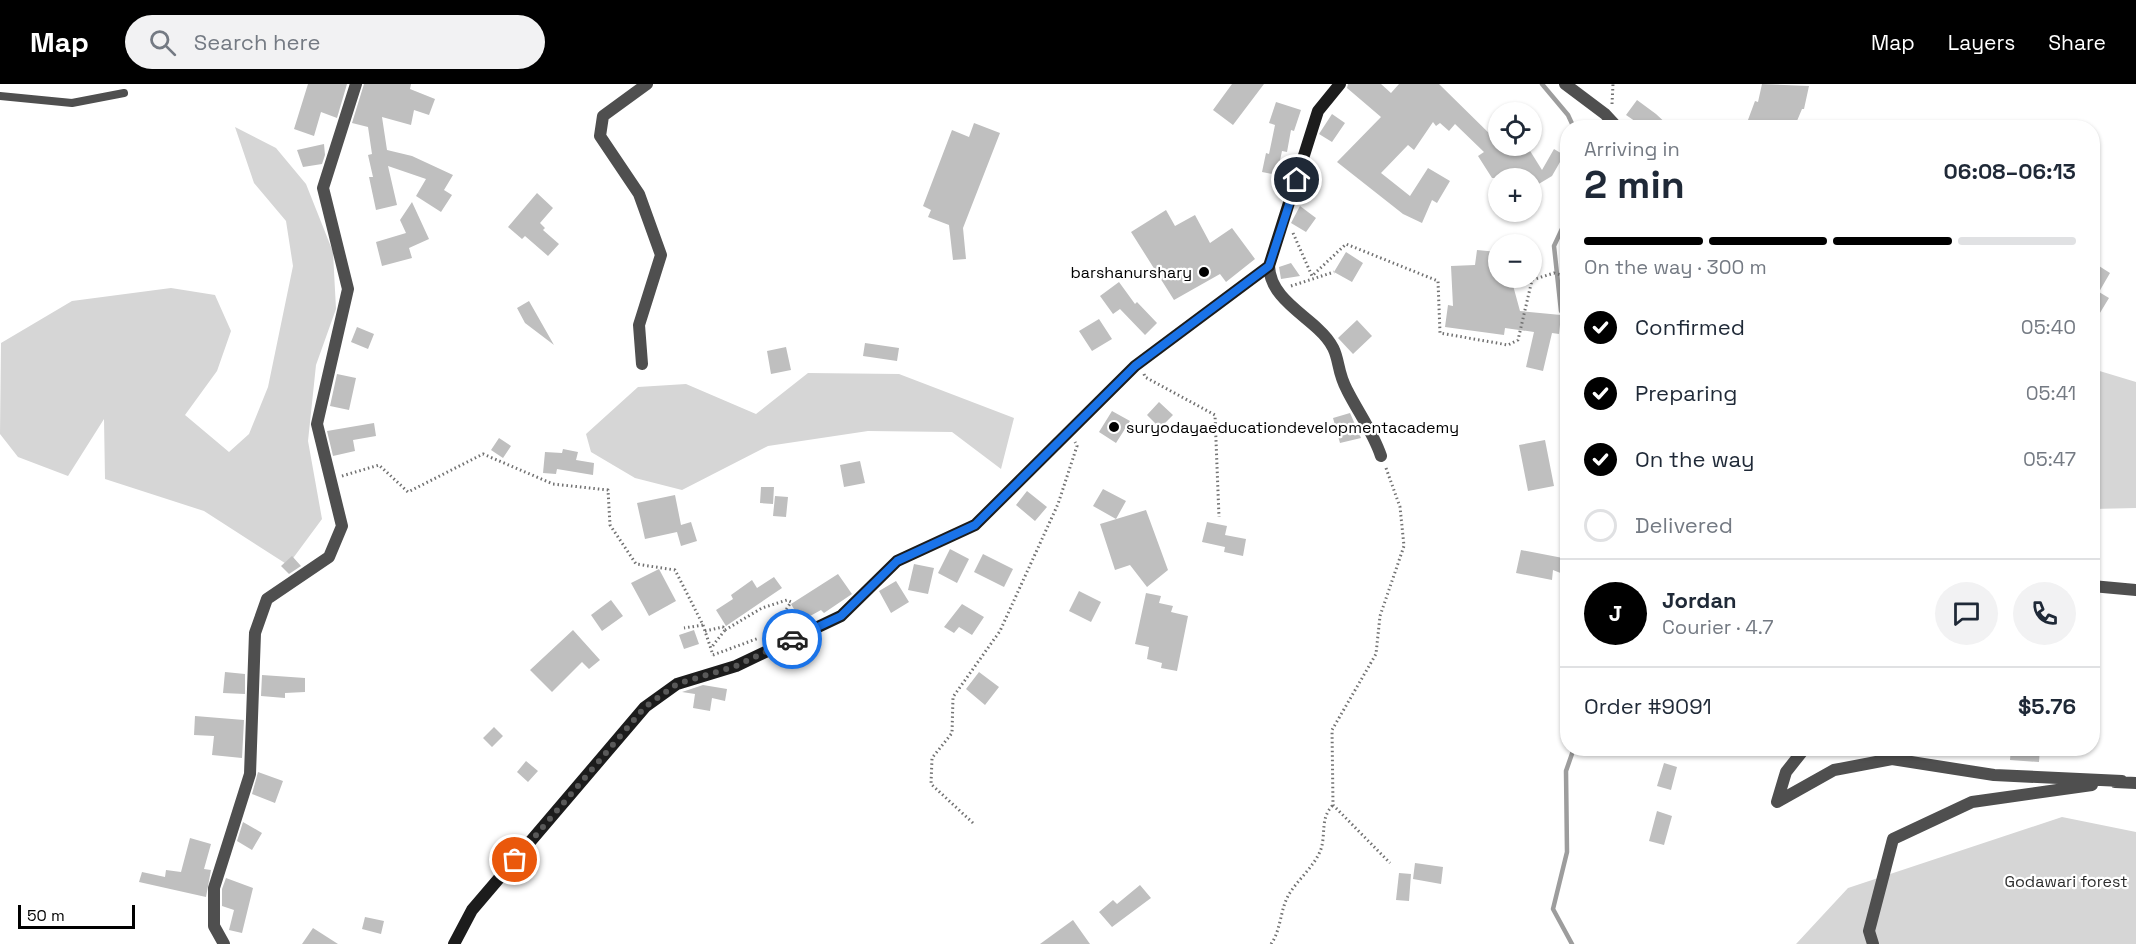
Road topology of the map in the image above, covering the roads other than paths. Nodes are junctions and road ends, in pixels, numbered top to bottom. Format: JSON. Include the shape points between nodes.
{"nodes":[{"id":1,"x":356,"y":84,"type":"edge"},
{"id":2,"x":647,"y":84,"type":"edge"},
{"id":3,"x":1340,"y":84,"type":"edge"},
{"id":4,"x":1565,"y":84,"type":"edge"},
{"id":5,"x":124,"y":93,"type":"dead end"},
{"id":6,"x":0,"y":96,"type":"edge"},
{"id":7,"x":1611,"y":120,"type":"edge"},
{"id":8,"x":1269,"y":266,"type":"junction"},
{"id":9,"x":642,"y":364,"type":"dead end"},
{"id":10,"x":1381,"y":456,"type":"road end"},
{"id":11,"x":2100,"y":587,"type":"edge"},
{"id":12,"x":2136,"y":590,"type":"edge"},
{"id":13,"x":1799,"y":756,"type":"edge"},
{"id":14,"x":2122,"y":781,"type":"junction"},
{"id":15,"x":2136,"y":783,"type":"edge"},
{"id":16,"x":224,"y":944,"type":"edge"},
{"id":17,"x":454,"y":944,"type":"edge"},
{"id":18,"x":1873,"y":944,"type":"edge"}],
"edges":[{"from":1,"to":16,"type":"street","via":[[323,188],[348,289],[317,424],[342,526],[329,557],[267,599],[255,633],[250,774],[214,888],[214,926]]},
{"from":2,"to":9,"type":"street","via":[[603,116],[600,136],[639,194],[661,255],[639,325]]},
{"from":3,"to":8,"type":"street","via":[[1318,111]]},
{"from":4,"to":7,"type":"street"},
{"from":5,"to":6,"type":"lane","via":[[72,102]]},
{"from":8,"to":10,"type":"street","via":[[1278,292],[1334,346],[1345,387]]},
{"from":8,"to":17,"type":"street","via":[[1142,360],[975,525],[897,561],[841,616],[736,666],[677,684],[645,707],[472,910]]},
{"from":11,"to":12,"type":"street"},
{"from":13,"to":14,"type":"street","via":[[1786,772],[1777,802],[1834,770],[1892,759],[1994,775]]},
{"from":14,"to":15,"type":"street"},
{"from":14,"to":18,"type":"street","via":[[1971,802],[1893,839],[1869,931]]}]}
